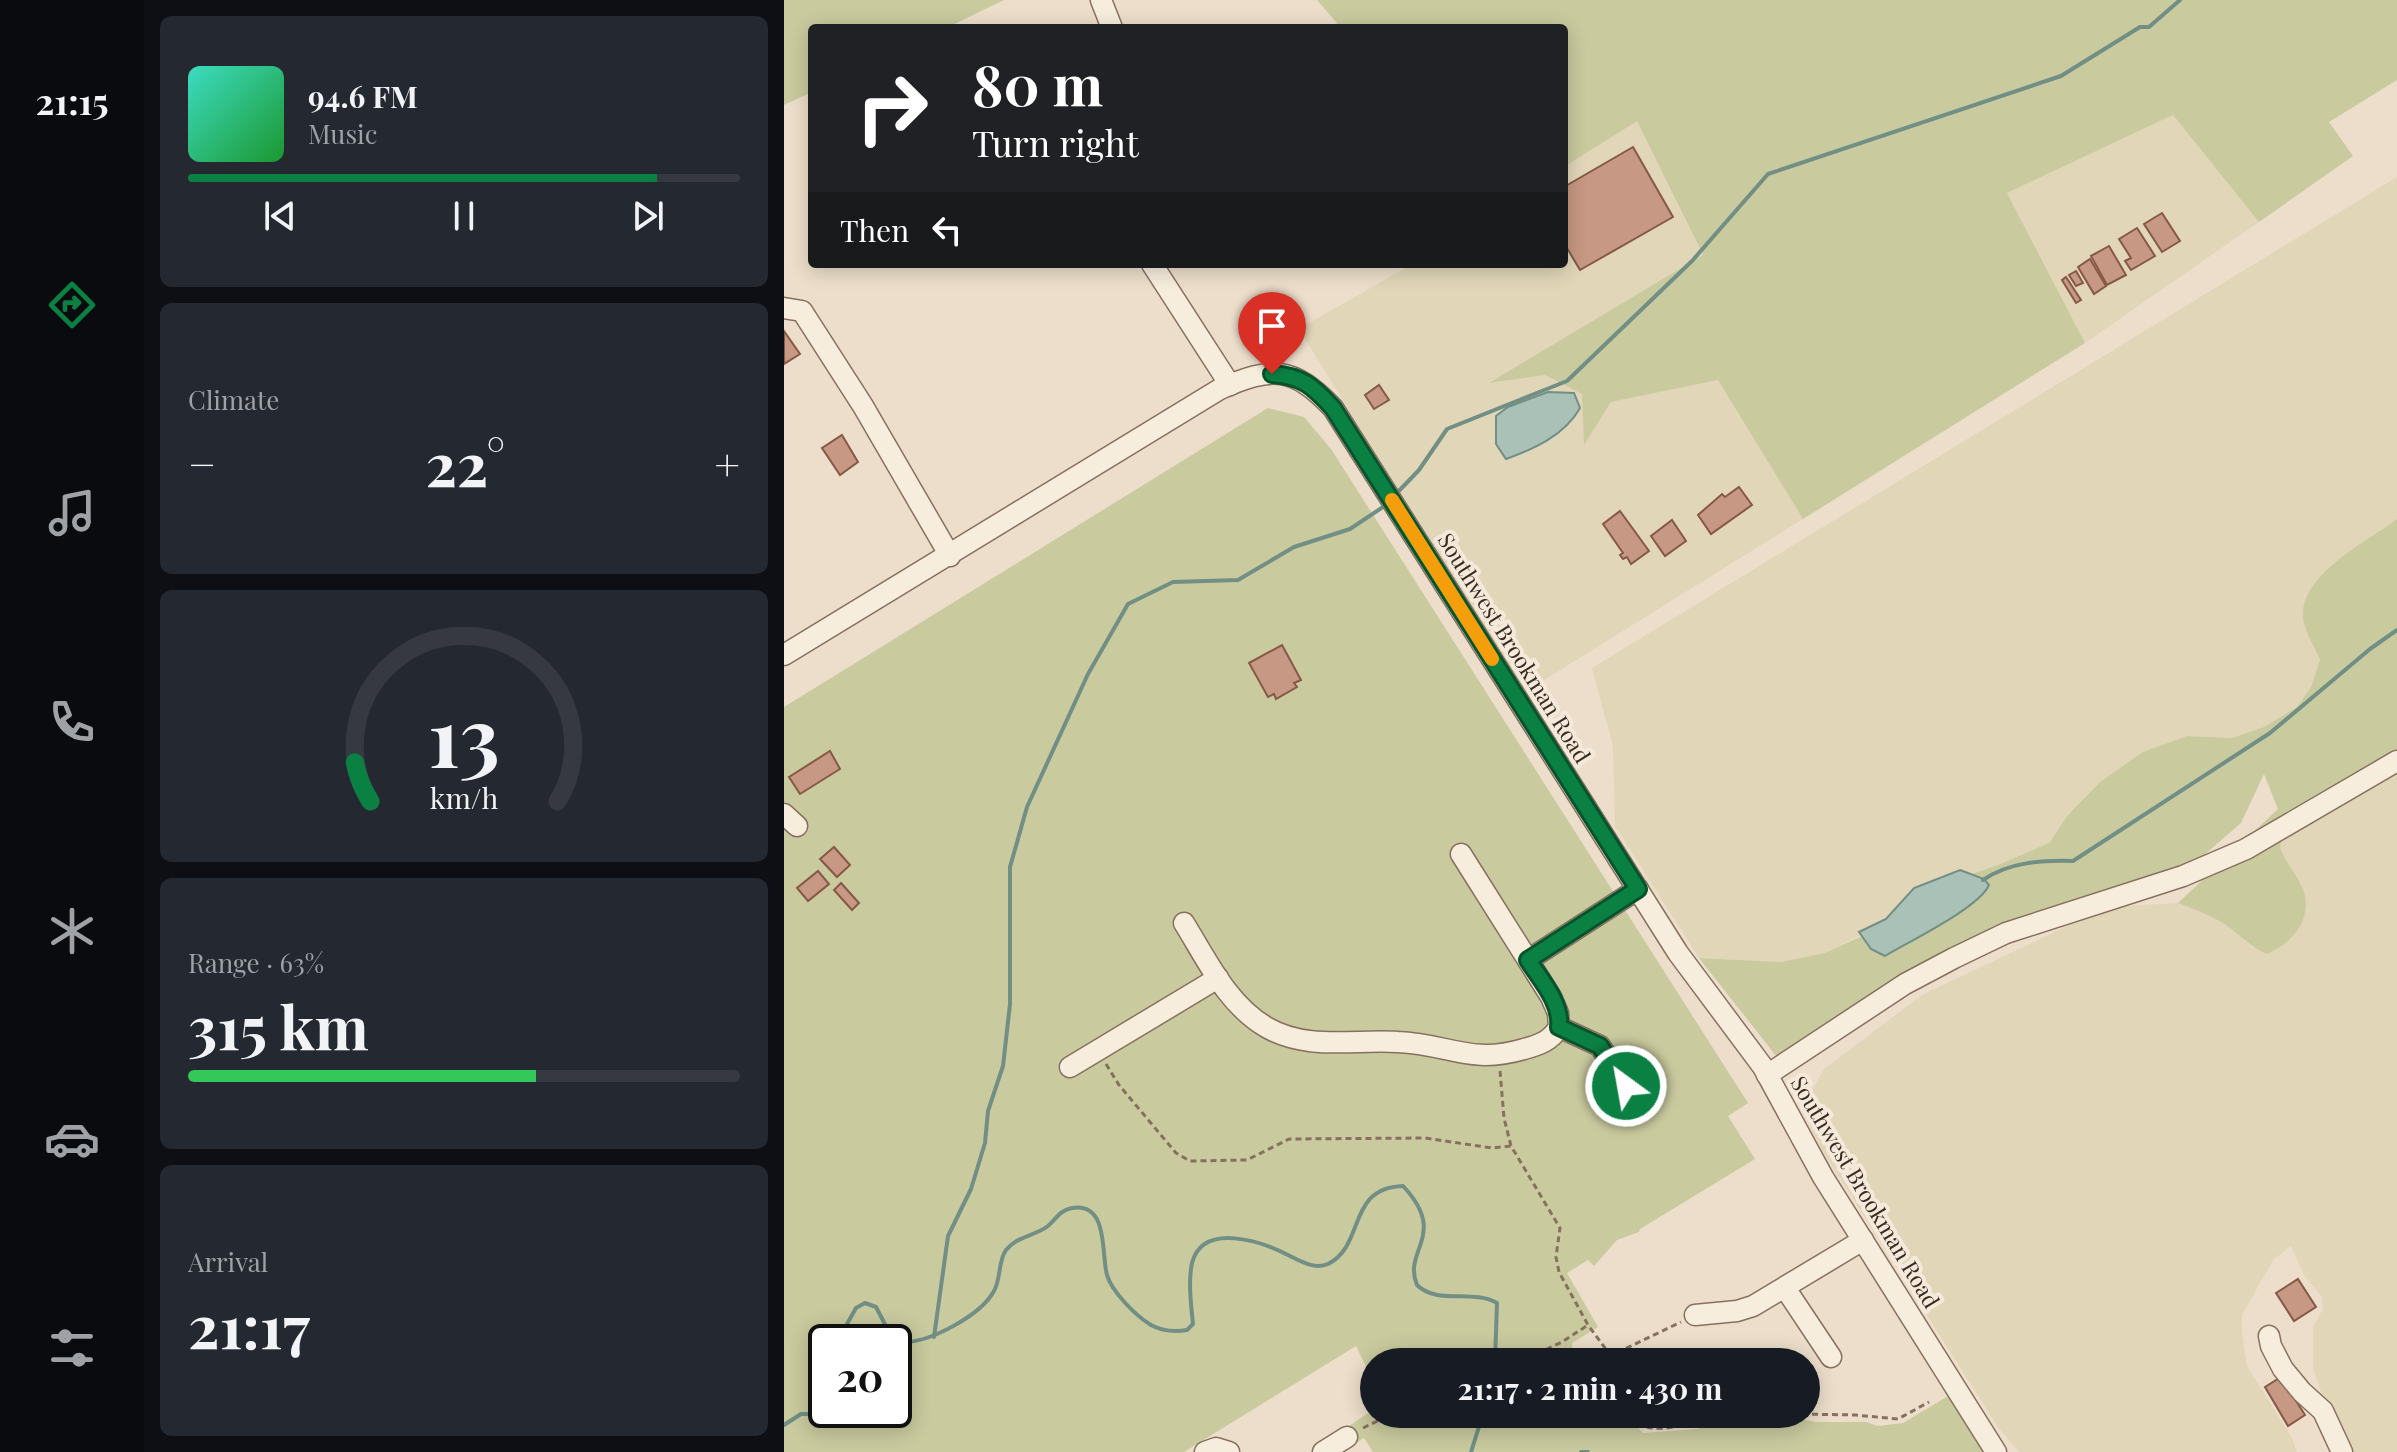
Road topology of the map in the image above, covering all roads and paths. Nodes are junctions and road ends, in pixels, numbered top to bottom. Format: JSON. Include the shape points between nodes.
{"nodes":[{"id":1,"x":1101,"y":0,"type":"edge"},
{"id":2,"x":1110,"y":24,"type":"edge"},
{"id":3,"x":1155,"y":268,"type":"edge"},
{"id":4,"x":784,"y":308,"type":"edge"},
{"id":5,"x":1230,"y":385,"type":"junction"},
{"id":6,"x":950,"y":556,"type":"junction"},
{"id":7,"x":784,"y":655,"type":"edge"},
{"id":8,"x":2397,"y":761,"type":"edge"},
{"id":9,"x":1461,"y":854,"type":"dead end"},
{"id":10,"x":1638,"y":889,"type":"junction"},
{"id":11,"x":1184,"y":923,"type":"dead end"},
{"id":12,"x":1528,"y":960,"type":"junction"},
{"id":13,"x":1218,"y":978,"type":"junction"},
{"id":14,"x":1559,"y":1027,"type":"junction"},
{"id":15,"x":1097,"y":1050,"type":"junction"},
{"id":16,"x":1498,"y":1056,"type":"junction"},
{"id":17,"x":1070,"y":1067,"type":"dead end"},
{"id":18,"x":1767,"y":1075,"type":"junction"},
{"id":19,"x":1626,"y":1086,"type":"dead end"},
{"id":20,"x":1511,"y":1146,"type":"junction"},
{"id":21,"x":1863,"y":1240,"type":"junction"},
{"id":22,"x":1785,"y":1288,"type":"junction"},
{"id":23,"x":1695,"y":1315,"type":"joint"},
{"id":24,"x":1588,"y":1325,"type":"junction"},
{"id":25,"x":2269,"y":1336,"type":"dead end"},
{"id":26,"x":1549,"y":1348,"type":"edge"},
{"id":27,"x":1605,"y":1348,"type":"edge"},
{"id":28,"x":1630,"y":1348,"type":"edge"},
{"id":29,"x":1831,"y":1357,"type":"dead end"},
{"id":30,"x":1929,"y":1402,"type":"dead end"},
{"id":31,"x":1820,"y":1414,"type":"edge"},
{"id":32,"x":1365,"y":1428,"type":"edge"},
{"id":33,"x":1347,"y":1437,"type":"joint"},
{"id":34,"x":1323,"y":1452,"type":"edge"},
{"id":35,"x":1996,"y":1452,"type":"edge"},
{"id":36,"x":2342,"y":1452,"type":"edge"}],
"edges":[{"from":1,"to":2,"type":"street"},
{"from":3,"to":5,"type":"street"},
{"from":4,"to":6,"type":"street","via":[[802,311]]},
{"from":5,"to":6,"type":"street","name":"Southwest Brookman Road"},
{"from":5,"to":10,"type":"street","name":"Southwest Brookman Road","via":[[1252,375],[1293,376],[1333,408]]},
{"from":6,"to":7,"type":"street","name":"Southwest Brookman Road"},
{"from":8,"to":18,"type":"street","via":[[2246,849],[2183,876],[2006,933],[1954,958]]},
{"from":9,"to":12,"type":"street"},
{"from":10,"to":12,"type":"street"},
{"from":10,"to":18,"type":"street","name":"Southwest Brookman Road"},
{"from":11,"to":13,"type":"street"},
{"from":12,"to":14,"type":"street","via":[[1551,997]]},
{"from":13,"to":15,"type":"street"},
{"from":13,"to":16,"type":"street","via":[[1245,1012],[1283,1035],[1331,1043],[1413,1043]]},
{"from":14,"to":16,"type":"street","via":[[1541,1044]]},
{"from":14,"to":19,"type":"street","via":[[1600,1046]]},
{"from":15,"to":17,"type":"street"},
{"from":15,"to":20,"type":"path","via":[[1119,1085],[1176,1153],[1190,1161],[1247,1160],[1289,1139],[1425,1138]]},
{"from":16,"to":20,"type":"path"},
{"from":18,"to":21,"type":"street","name":"Southwest Brookman Road"},
{"from":20,"to":24,"type":"path","via":[[1560,1228],[1559,1272]]},
{"from":21,"to":22,"type":"street"},
{"from":21,"to":35,"type":"street","name":"Southwest Brookman Road"},
{"from":22,"to":23,"type":"street","via":[[1737,1311]]},
{"from":22,"to":29,"type":"street"},
{"from":23,"to":28,"type":"path"},
{"from":24,"to":26,"type":"path"},
{"from":24,"to":27,"type":"path"},
{"from":25,"to":36,"type":"street","via":[[2283,1369],[2323,1411]]},
{"from":30,"to":31,"type":"path","via":[[1898,1419]]},
{"from":32,"to":33,"type":"path"},
{"from":33,"to":34,"type":"street"}]}
